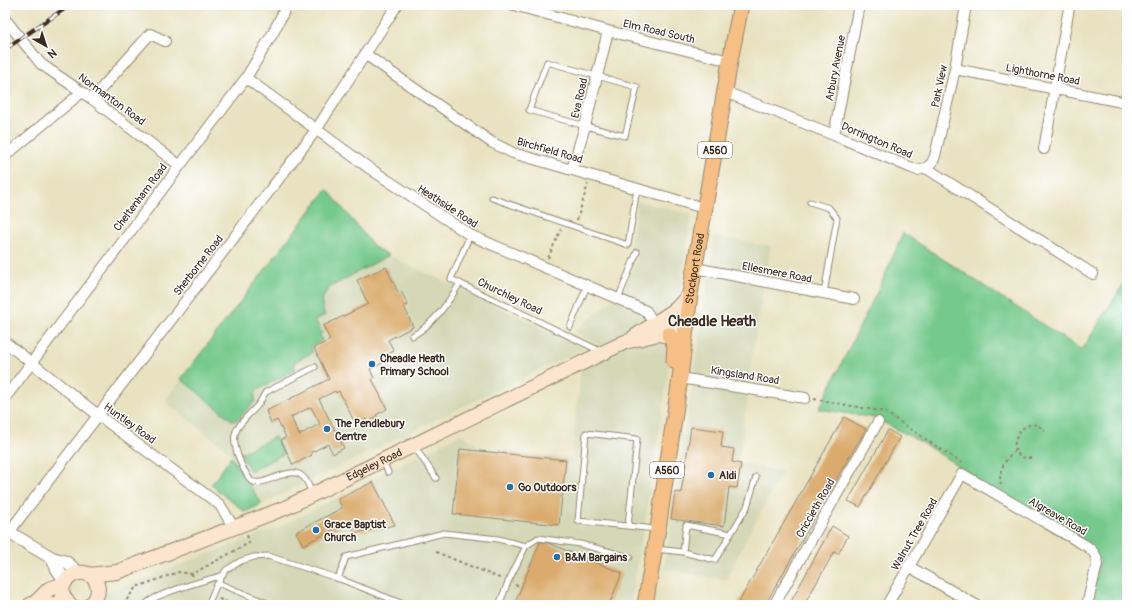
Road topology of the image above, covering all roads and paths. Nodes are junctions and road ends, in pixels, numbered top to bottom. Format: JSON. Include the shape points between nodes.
{"nodes":[{"id":1,"x":287,"y":5,"type":"edge"},
{"id":2,"x":397,"y":5,"type":"edge"},
{"id":3,"x":514,"y":5,"type":"edge"},
{"id":4,"x":742,"y":5,"type":"edge"},
{"id":5,"x":859,"y":5,"type":"edge"},
{"id":6,"x":966,"y":5,"type":"edge"},
{"id":7,"x":1069,"y":8,"type":"dead end"},
{"id":8,"x":5,"y":19,"type":"edge"},
{"id":9,"x":608,"y":31,"type":"junction"},
{"id":10,"x":164,"y":41,"type":"dead end"},
{"id":11,"x":365,"y":54,"type":"junction"},
{"id":12,"x":730,"y":61,"type":"junction"},
{"id":13,"x":955,"y":69,"type":"junction"},
{"id":14,"x":597,"y":76,"type":"junction"},
{"id":15,"x":246,"y":78,"type":"junction"},
{"id":16,"x":1056,"y":89,"type":"junction"},
{"id":17,"x":82,"y":92,"type":"junction"},
{"id":18,"x":725,"y":92,"type":"junction"},
{"id":19,"x":92,"y":99,"type":"junction"},
{"id":20,"x":1127,"y":103,"type":"edge"},
{"id":21,"x":585,"y":126,"type":"junction"},
{"id":22,"x":316,"y":130,"type":"junction"},
{"id":23,"x":834,"y":135,"type":"junction"},
{"id":24,"x":1044,"y":149,"type":"dead end"},
{"id":25,"x":5,"y":156,"type":"edge"},
{"id":26,"x":179,"y":165,"type":"junction"},
{"id":27,"x":926,"y":168,"type":"junction"},
{"id":28,"x":572,"y":169,"type":"junction"},
{"id":29,"x":590,"y":175,"type":"junction"},
{"id":30,"x":637,"y":188,"type":"junction"},
{"id":31,"x":492,"y":198,"type":"dead end"},
{"id":32,"x":810,"y":202,"type":"dead end"},
{"id":33,"x":704,"y":208,"type":"junction"},
{"id":34,"x":564,"y":223,"type":"junction"},
{"id":35,"x":576,"y":227,"type":"junction"},
{"id":36,"x":470,"y":235,"type":"junction"},
{"id":37,"x":637,"y":252,"type":"dead end"},
{"id":38,"x":545,"y":267,"type":"junction"},
{"id":39,"x":695,"y":268,"type":"junction"},
{"id":40,"x":1093,"y":274,"type":"dead end"},
{"id":41,"x":460,"y":283,"type":"junction"},
{"id":42,"x":587,"y":286,"type":"junction"},
{"id":43,"x":824,"y":293,"type":"junction"},
{"id":44,"x":690,"y":294,"type":"junction"},
{"id":45,"x":618,"y":299,"type":"junction"},
{"id":46,"x":854,"y":299,"type":"dead end"},
{"id":47,"x":656,"y":322,"type":"junction"},
{"id":48,"x":570,"y":327,"type":"dead end"},
{"id":49,"x":686,"y":330,"type":"junction"},
{"id":50,"x":669,"y":335,"type":"junction"},
{"id":51,"x":412,"y":336,"type":"dead end"},
{"id":52,"x":5,"y":342,"type":"edge"},
{"id":53,"x":625,"y":342,"type":"junction"},
{"id":54,"x":602,"y":352,"type":"junction"},
{"id":55,"x":31,"y":362,"type":"junction"},
{"id":56,"x":315,"y":367,"type":"dead end"},
{"id":57,"x":680,"y":378,"type":"junction"},
{"id":58,"x":5,"y":398,"type":"edge"},
{"id":59,"x":805,"y":398,"type":"joint"},
{"id":60,"x":98,"y":415,"type":"junction"},
{"id":61,"x":878,"y":422,"type":"dead end"},
{"id":62,"x":1045,"y":430,"type":"dead end"},
{"id":63,"x":414,"y":445,"type":"junction"},
{"id":64,"x":1015,"y":450,"type":"junction"},
{"id":65,"x":1031,"y":458,"type":"dead end"},
{"id":66,"x":962,"y":474,"type":"junction"},
{"id":67,"x":436,"y":478,"type":"dead end"},
{"id":68,"x":756,"y":478,"type":"dead end"},
{"id":69,"x":313,"y":494,"type":"junction"},
{"id":70,"x":1001,"y":496,"type":"junction"},
{"id":71,"x":628,"y":526,"type":"junction"},
{"id":72,"x":234,"y":528,"type":"junction"},
{"id":73,"x":658,"y":529,"type":"junction"},
{"id":74,"x":7,"y":531,"type":"edge"},
{"id":75,"x":731,"y":534,"type":"junction"},
{"id":76,"x":526,"y":546,"type":"junction"},
{"id":77,"x":655,"y":549,"type":"junction"},
{"id":78,"x":436,"y":552,"type":"dead end"},
{"id":79,"x":683,"y":552,"type":"junction"},
{"id":80,"x":630,"y":557,"type":"dead end"},
{"id":81,"x":52,"y":558,"type":"junction"},
{"id":82,"x":908,"y":566,"type":"junction"},
{"id":83,"x":117,"y":572,"type":"junction"},
{"id":84,"x":84,"y":574,"type":"junction"},
{"id":85,"x":192,"y":574,"type":"dead end"},
{"id":86,"x":223,"y":575,"type":"junction"},
{"id":87,"x":338,"y":579,"type":"junction"},
{"id":88,"x":508,"y":582,"type":"junction"},
{"id":89,"x":64,"y":583,"type":"junction"},
{"id":90,"x":218,"y":583,"type":"junction"},
{"id":91,"x":521,"y":587,"type":"dead end"},
{"id":92,"x":95,"y":600,"type":"edge"},
{"id":93,"x":69,"y":603,"type":"edge"},
{"id":94,"x":32,"y":604,"type":"edge"},
{"id":95,"x":122,"y":605,"type":"edge"},
{"id":96,"x":145,"y":605,"type":"edge"},
{"id":97,"x":208,"y":605,"type":"edge"},
{"id":98,"x":272,"y":605,"type":"edge"},
{"id":99,"x":406,"y":605,"type":"edge"},
{"id":100,"x":499,"y":605,"type":"edge"},
{"id":101,"x":645,"y":605,"type":"edge"},
{"id":102,"x":774,"y":605,"type":"edge"},
{"id":103,"x":886,"y":605,"type":"edge"},
{"id":104,"x":976,"y":605,"type":"edge"},
{"id":105,"x":1087,"y":605,"type":"edge"}],
"edges":[{"from":1,"to":15,"type":"street","name":"Cheltenham Road"},
{"from":2,"to":11,"type":"street","name":"Sherborne Road"},
{"from":3,"to":9,"type":"street","name":"Elm Road South"},
{"from":4,"to":12,"type":"main road","name":"Stockport Road","number":"A560"},
{"from":5,"to":23,"type":"street","name":"Arbury Avenue"},
{"from":6,"to":13,"type":"street","name":"Park View"},
{"from":7,"to":16,"type":"street"},
{"from":8,"to":17,"type":"street","name":"Normanton Road","via":[[42,64]]},
{"from":9,"to":12,"type":"street","name":"Elm Road South"},
{"from":9,"to":14,"type":"street","name":"Eva Road"},
{"from":10,"to":19,"type":"street","via":[[150,34]]},
{"from":11,"to":22,"type":"street","name":"Sherborne Road"},
{"from":11,"to":28,"type":"street","name":"Birchfield Road","via":[[491,142],[513,153]]},
{"from":12,"to":18,"type":"main road","name":"Stockport Road","number":"A560"},
{"from":13,"to":16,"type":"street","name":"Lighthorne Road"},
{"from":13,"to":27,"type":"street","name":"Park View","via":[[936,156]]},
{"from":14,"to":21,"type":"street","name":"Eva Road"},
{"from":14,"to":21,"type":"lane","via":[[637,87],[625,136]]},
{"from":14,"to":21,"type":"lane","via":[[547,62],[529,110]]},
{"from":15,"to":22,"type":"street","name":"Heathside Road"},
{"from":15,"to":26,"type":"street","name":"Cheltenham Road"},
{"from":16,"to":20,"type":"street","name":"Lighthorne Road"},
{"from":16,"to":24,"type":"street"},
{"from":17,"to":19,"type":"street","name":"Normanton Road"},
{"from":17,"to":25,"type":"street"},
{"from":18,"to":23,"type":"street","name":"Dorrington Road"},
{"from":18,"to":33,"type":"main road","name":"Stockport Road","number":"A560"},
{"from":19,"to":26,"type":"street","name":"Normanton Road"},
{"from":21,"to":28,"type":"street","name":"Eva Road"},
{"from":22,"to":36,"type":"street","name":"Heathside Road"},
{"from":22,"to":60,"type":"street","name":"Sherborne Road"},
{"from":23,"to":27,"type":"street","name":"Dorrington Road","via":[[917,170]]},
{"from":26,"to":55,"type":"street","name":"Cheltenham Road"},
{"from":27,"to":40,"type":"street","name":"Dorrington Road"},
{"from":28,"to":29,"type":"street","name":"Birchfield Road"},
{"from":29,"to":30,"type":"street","name":"Birchfield Road"},
{"from":29,"to":35,"type":"path"},
{"from":30,"to":33,"type":"street","name":"Birchfield Road"},
{"from":30,"to":35,"type":"lane","via":[[628,245]]},
{"from":31,"to":34,"type":"lane"},
{"from":32,"to":43,"type":"lane","via":[[829,208],[837,218]]},
{"from":33,"to":39,"type":"main road","name":"Stockport Road","number":"A560"},
{"from":34,"to":35,"type":"lane"},
{"from":34,"to":38,"type":"path"},
{"from":36,"to":38,"type":"street","name":"Heathside Road"},
{"from":36,"to":41,"type":"lane","name":"Churchley Road","via":[[451,279]]},
{"from":37,"to":45,"type":"lane"},
{"from":38,"to":42,"type":"street","name":"Heathside Road"},
{"from":39,"to":43,"type":"street","name":"Ellesmere Road"},
{"from":39,"to":44,"type":"main road","name":"Stockport Road","number":"A560"},
{"from":41,"to":51,"type":"lane","via":[[429,324]]},
{"from":41,"to":54,"type":"lane","name":"Churchley Road"},
{"from":42,"to":45,"type":"street","name":"Heathside Road"},
{"from":42,"to":48,"type":"lane"},
{"from":43,"to":46,"type":"street","name":"Ellesmere Road"},
{"from":44,"to":47,"type":"main road","name":"Edgeley Road","via":[[675,310]]},
{"from":44,"to":49,"type":"main road","name":"Stockport Road","number":"A560"},
{"from":45,"to":47,"type":"street","name":"Heathside Road","via":[[646,311]]},
{"from":47,"to":49,"type":"main road"},
{"from":47,"to":53,"type":"main road","name":"Edgeley Road"},
{"from":49,"to":50,"type":"main road","name":"Edgeley Road","via":[[680,337]]},
{"from":49,"to":57,"type":"main road","name":"Stockport Road","number":"A560"},
{"from":50,"to":53,"type":"main road","name":"Edgeley Road","via":[[658,334]]},
{"from":50,"to":57,"type":"main road","number":"A560","via":[[675,345],[673,369]]},
{"from":52,"to":55,"type":"street","name":"Huntley Road"},
{"from":53,"to":54,"type":"main road","name":"Edgeley Road"},
{"from":54,"to":63,"type":"main road","name":"Edgeley Road"},
{"from":55,"to":58,"type":"street","name":"Cheltenham Road"},
{"from":55,"to":60,"type":"street","name":"Huntley Road"},
{"from":56,"to":69,"type":"lane","via":[[266,392],[260,404],[240,424],[234,439],[239,458],[251,482],[256,483],[285,474],[298,474],[305,478]]},
{"from":57,"to":59,"type":"street","name":"Kingsland Road"},
{"from":57,"to":73,"type":"main road","name":"Stockport Road","number":"A560"},
{"from":59,"to":66,"type":"path","via":[[885,412],[963,464]]},
{"from":60,"to":72,"type":"street","name":"Huntley Road","via":[[220,505]]},
{"from":60,"to":74,"type":"street","name":"Sherborne Road"},
{"from":61,"to":102,"type":"street","name":"Criccieth Road"},
{"from":62,"to":64,"type":"path","via":[[1035,425],[1022,429],[1015,443]]},
{"from":63,"to":67,"type":"lane"},
{"from":63,"to":69,"type":"main road","name":"Edgeley Road","via":[[385,466]]},
{"from":64,"to":65,"type":"path","via":[[1026,459]]},
{"from":64,"to":70,"type":"path","via":[[1001,469]]},
{"from":66,"to":70,"type":"street","name":"Algreave Road"},
{"from":66,"to":82,"type":"street","name":"Walnut Tree Road"},
{"from":68,"to":75,"type":"lane","via":[[747,507]]},
{"from":69,"to":72,"type":"main road","name":"Edgeley Road"},
{"from":70,"to":105,"type":"street","name":"Algreave Road","via":[[1093,552],[1097,564]]},
{"from":71,"to":71,"type":"lane","via":[[578,520],[586,433],[637,440]]},
{"from":71,"to":73,"type":"lane"},
{"from":72,"to":83,"type":"main road","name":"Edgeley Road"},
{"from":73,"to":77,"type":"main road","name":"Stockport Road","number":"A560"},
{"from":74,"to":81,"type":"street"},
{"from":75,"to":79,"type":"lane","via":[[715,560]]},
{"from":75,"to":79,"type":"lane","via":[[686,525]]},
{"from":76,"to":80,"type":"lane","via":[[538,538],[580,544]]},
{"from":76,"to":87,"type":"lane","via":[[498,539],[444,533],[346,557]]},
{"from":76,"to":88,"type":"lane"},
{"from":77,"to":79,"type":"lane"},
{"from":77,"to":101,"type":"main road","name":"Stockport Road","number":"A560"},
{"from":78,"to":88,"type":"path"},
{"from":81,"to":84,"type":"street","via":[[66,562]]},
{"from":81,"to":89,"type":"street"},
{"from":82,"to":103,"type":"street","name":"Walnut Tree Road"},
{"from":82,"to":104,"type":"street"},
{"from":83,"to":84,"type":"main road","name":"Edgeley Road"},
{"from":83,"to":92,"type":"main road","name":"Edgeley Road"},
{"from":84,"to":89,"type":"main road","name":"Edgeley Road","via":[[74,574]]},
{"from":84,"to":92,"type":"main road","name":"Edgeley Road","via":[[93,578],[96,583]]},
{"from":85,"to":95,"type":"path","via":[[179,572],[136,587]]},
{"from":86,"to":87,"type":"lane","via":[[226,570],[241,561],[268,556]]},
{"from":86,"to":90,"type":"lane"},
{"from":86,"to":96,"type":"lane","via":[[169,592]]},
{"from":87,"to":99,"type":"lane"},
{"from":88,"to":91,"type":"path"},
{"from":88,"to":100,"type":"lane"},
{"from":89,"to":93,"type":"main road","name":"Edgeley Road","via":[[63,593]]},
{"from":89,"to":94,"type":"main road","name":"Edgeley Road","via":[[49,589]]},
{"from":90,"to":97,"type":"lane"},
{"from":90,"to":98,"type":"lane"},
{"from":93,"to":94,"type":"main road","name":"Edgeley Road"}]}
